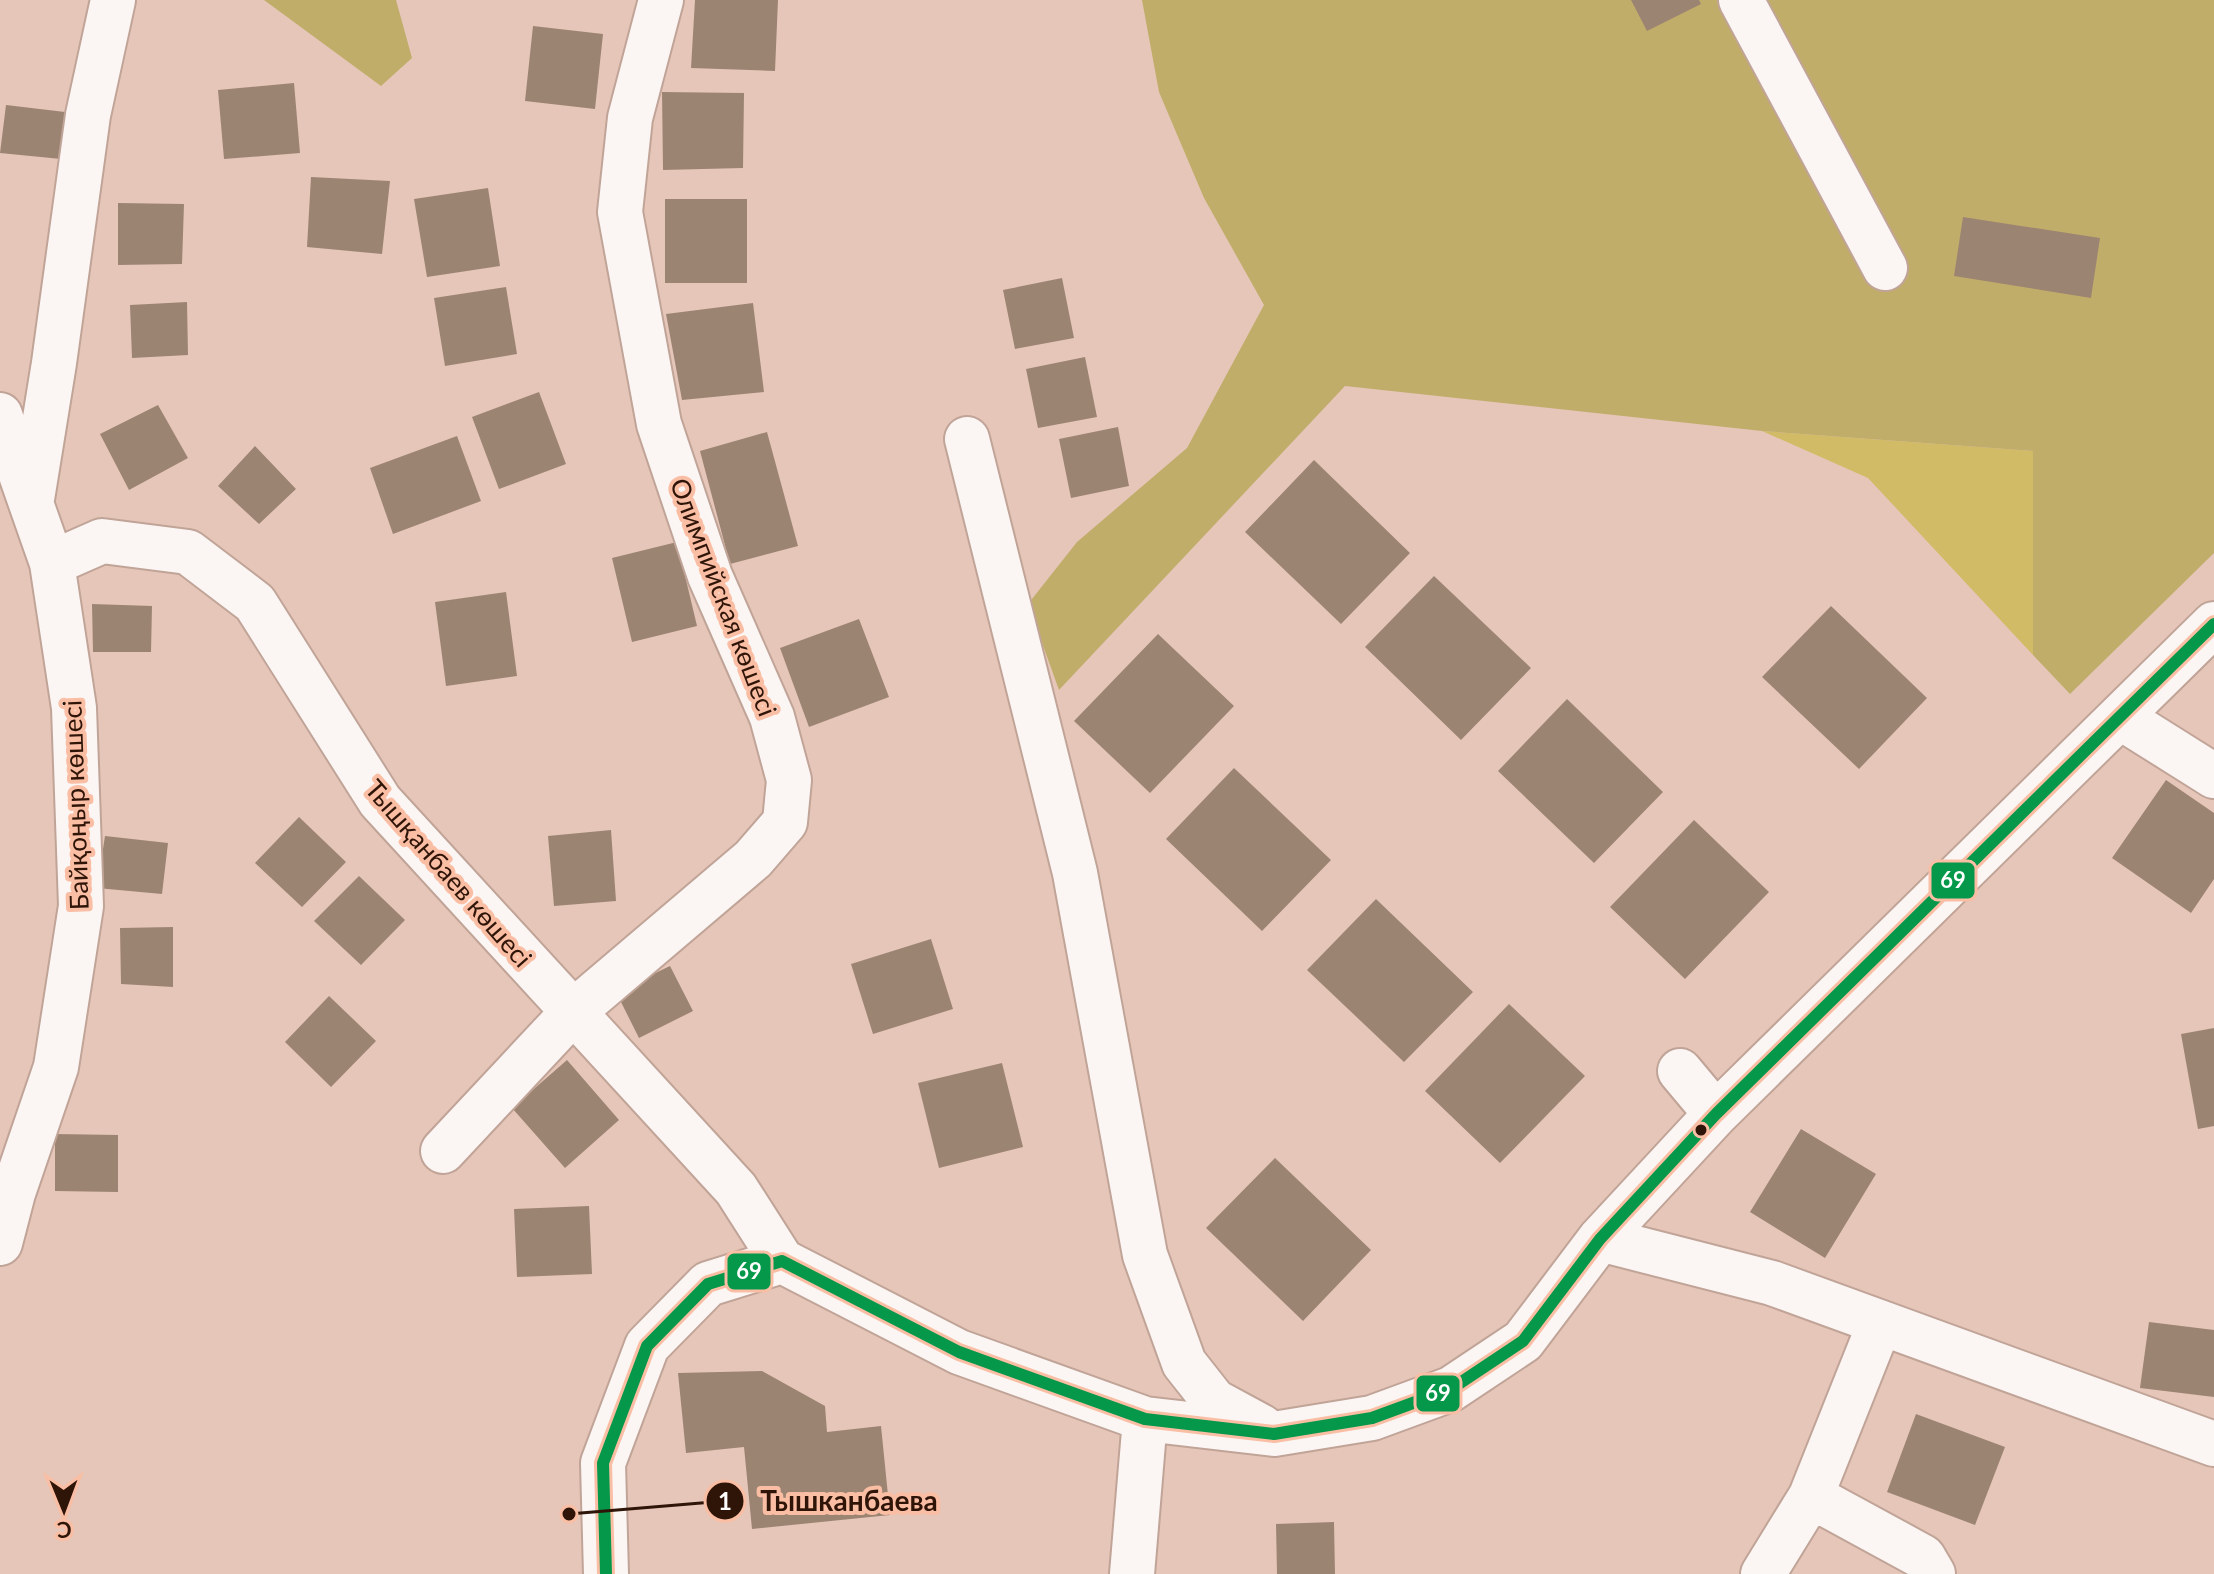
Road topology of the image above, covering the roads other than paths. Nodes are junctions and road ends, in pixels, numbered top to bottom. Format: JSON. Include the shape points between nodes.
{"nodes":[{"id":1,"x":113,"y":0,"type":"edge"},
{"id":2,"x":661,"y":0,"type":"edge"},
{"id":3,"x":1741,"y":0,"type":"edge"},
{"id":4,"x":1885,"y":268,"type":"dead end"},
{"id":5,"x":0,"y":415,"type":"edge"},
{"id":6,"x":967,"y":439,"type":"dead end"},
{"id":7,"x":31,"y":501,"type":"junction"},
{"id":8,"x":52,"y":563,"type":"junction"},
{"id":9,"x":2214,"y":624,"type":"edge"},
{"id":10,"x":2120,"y":717,"type":"junction"},
{"id":11,"x":2214,"y":776,"type":"edge"},
{"id":12,"x":573,"y":1012,"type":"junction"},
{"id":13,"x":1680,"y":1071,"type":"dead end"},
{"id":14,"x":1716,"y":1114,"type":"junction"},
{"id":15,"x":443,"y":1151,"type":"dead end"},
{"id":16,"x":1600,"y":1239,"type":"junction"},
{"id":17,"x":0,"y":1243,"type":"edge"},
{"id":18,"x":782,"y":1261,"type":"junction"},
{"id":19,"x":1880,"y":1323,"type":"junction"},
{"id":20,"x":1145,"y":1419,"type":"junction"},
{"id":21,"x":1274,"y":1434,"type":"junction"},
{"id":22,"x":2214,"y":1444,"type":"edge"},
{"id":23,"x":1811,"y":1496,"type":"junction"},
{"id":24,"x":606,"y":1574,"type":"edge"},
{"id":25,"x":1132,"y":1574,"type":"edge"},
{"id":26,"x":1763,"y":1574,"type":"edge"},
{"id":27,"x":1933,"y":1574,"type":"edge"}],
"edges":[{"from":1,"to":7,"type":"street","via":[[88,115]]},
{"from":2,"to":12,"type":"street","name":"Олимпийская көшесі","via":[[630,118],[620,212],[659,424],[710,576],[772,717],[789,780],[785,822],[753,859]]},
{"from":3,"to":4,"type":"street"},
{"from":5,"to":7,"type":"street","name":"Байқоңыр көшесі"},
{"from":6,"to":21,"type":"street","via":[[1075,873],[1145,1255],[1184,1363],[1214,1401]]},
{"from":7,"to":8,"type":"street","name":"Байқоңыр көшесі"},
{"from":8,"to":12,"type":"street","name":"Тышқанбаев көшесі","via":[[102,541],[188,552],[255,603],[380,801]]},
{"from":8,"to":17,"type":"street","name":"Байқоңыр көшесі","via":[[74,708],[81,906],[56,1067]]},
{"from":9,"to":10,"type":"street"},
{"from":10,"to":11,"type":"street"},
{"from":10,"to":14,"type":"street"},
{"from":12,"to":15,"type":"street","name":"Олимпийская көшесі"},
{"from":12,"to":18,"type":"street","name":"Тышқанбаев көшесі","via":[[736,1189]]},
{"from":13,"to":14,"type":"street"},
{"from":14,"to":16,"type":"street"},
{"from":16,"to":19,"type":"street","via":[[1772,1283]]},
{"from":16,"to":21,"type":"street","via":[[1523,1341],[1451,1389],[1372,1418]]},
{"from":18,"to":20,"type":"street","via":[[959,1352]]},
{"from":18,"to":24,"type":"street","via":[[708,1284],[647,1346],[603,1463]]},
{"from":19,"to":22,"type":"street"},
{"from":19,"to":23,"type":"street"},
{"from":20,"to":21,"type":"street"},
{"from":20,"to":25,"type":"street"},
{"from":23,"to":26,"type":"street"},
{"from":23,"to":27,"type":"street","via":[[1923,1557]]}]}
